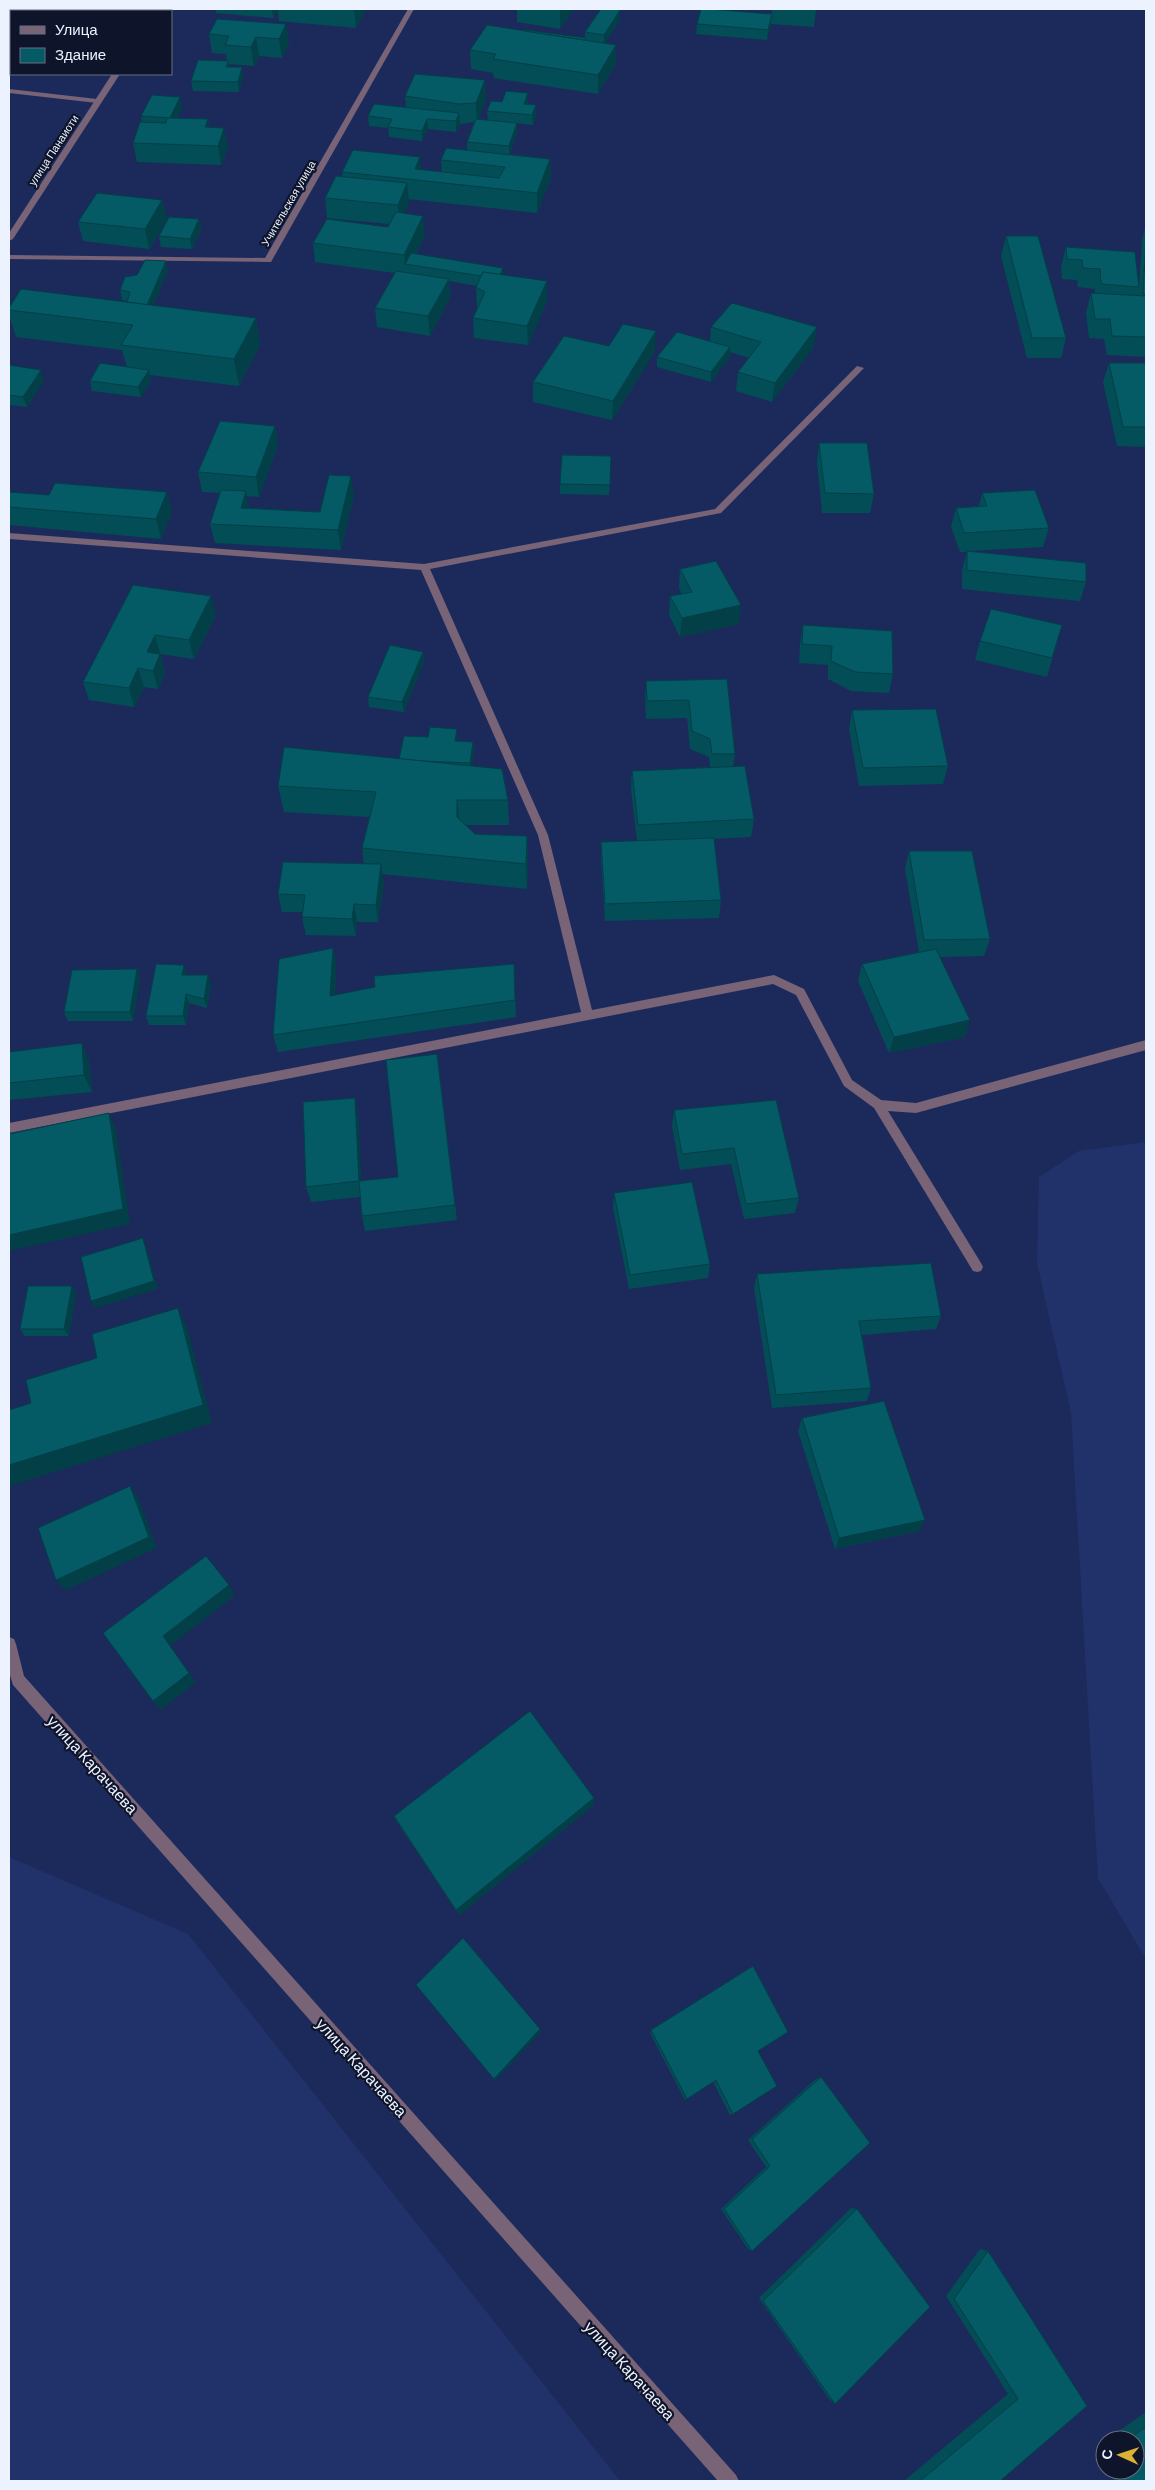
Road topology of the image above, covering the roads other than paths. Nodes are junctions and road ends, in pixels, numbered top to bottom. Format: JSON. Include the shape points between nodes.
{"nodes":[{"id":1,"x":411,"y":9,"type":"edge"},
{"id":2,"x":115,"y":75,"type":"edge"},
{"id":3,"x":9,"y":91,"type":"edge"},
{"id":4,"x":97,"y":101,"type":"junction"},
{"id":5,"x":9,"y":239,"type":"edge"},
{"id":6,"x":9,"y":258,"type":"edge"},
{"id":7,"x":860,"y":368,"type":"dead end"},
{"id":8,"x":9,"y":536,"type":"edge"},
{"id":9,"x":424,"y":567,"type":"junction"},
{"id":10,"x":588,"y":1016,"type":"junction"},
{"id":11,"x":1146,"y":1045,"type":"edge"},
{"id":12,"x":878,"y":1105,"type":"junction"},
{"id":13,"x":9,"y":1128,"type":"edge"},
{"id":14,"x":977,"y":1267,"type":"dead end"},
{"id":15,"x":9,"y":1644,"type":"edge"},
{"id":16,"x":730,"y":2481,"type":"edge"}],
"edges":[{"from":1,"to":6,"type":"street","name":"Учительская улица","via":[[268,260]]},
{"from":2,"to":4,"type":"street","name":"улица Панаиоти"},
{"from":3,"to":4,"type":"street"},
{"from":4,"to":5,"type":"street","name":"улица Панаиоти"},
{"from":7,"to":9,"type":"street","via":[[718,511]]},
{"from":8,"to":9,"type":"street"},
{"from":9,"to":10,"type":"street","via":[[543,835]]},
{"from":10,"to":12,"type":"street","via":[[774,979],[800,992],[848,1083]]},
{"from":10,"to":13,"type":"street"},
{"from":11,"to":12,"type":"street","via":[[916,1108]]},
{"from":12,"to":14,"type":"street"},
{"from":15,"to":16,"type":"street","name":"улица Карачаева","via":[[18,1680]]}]}
